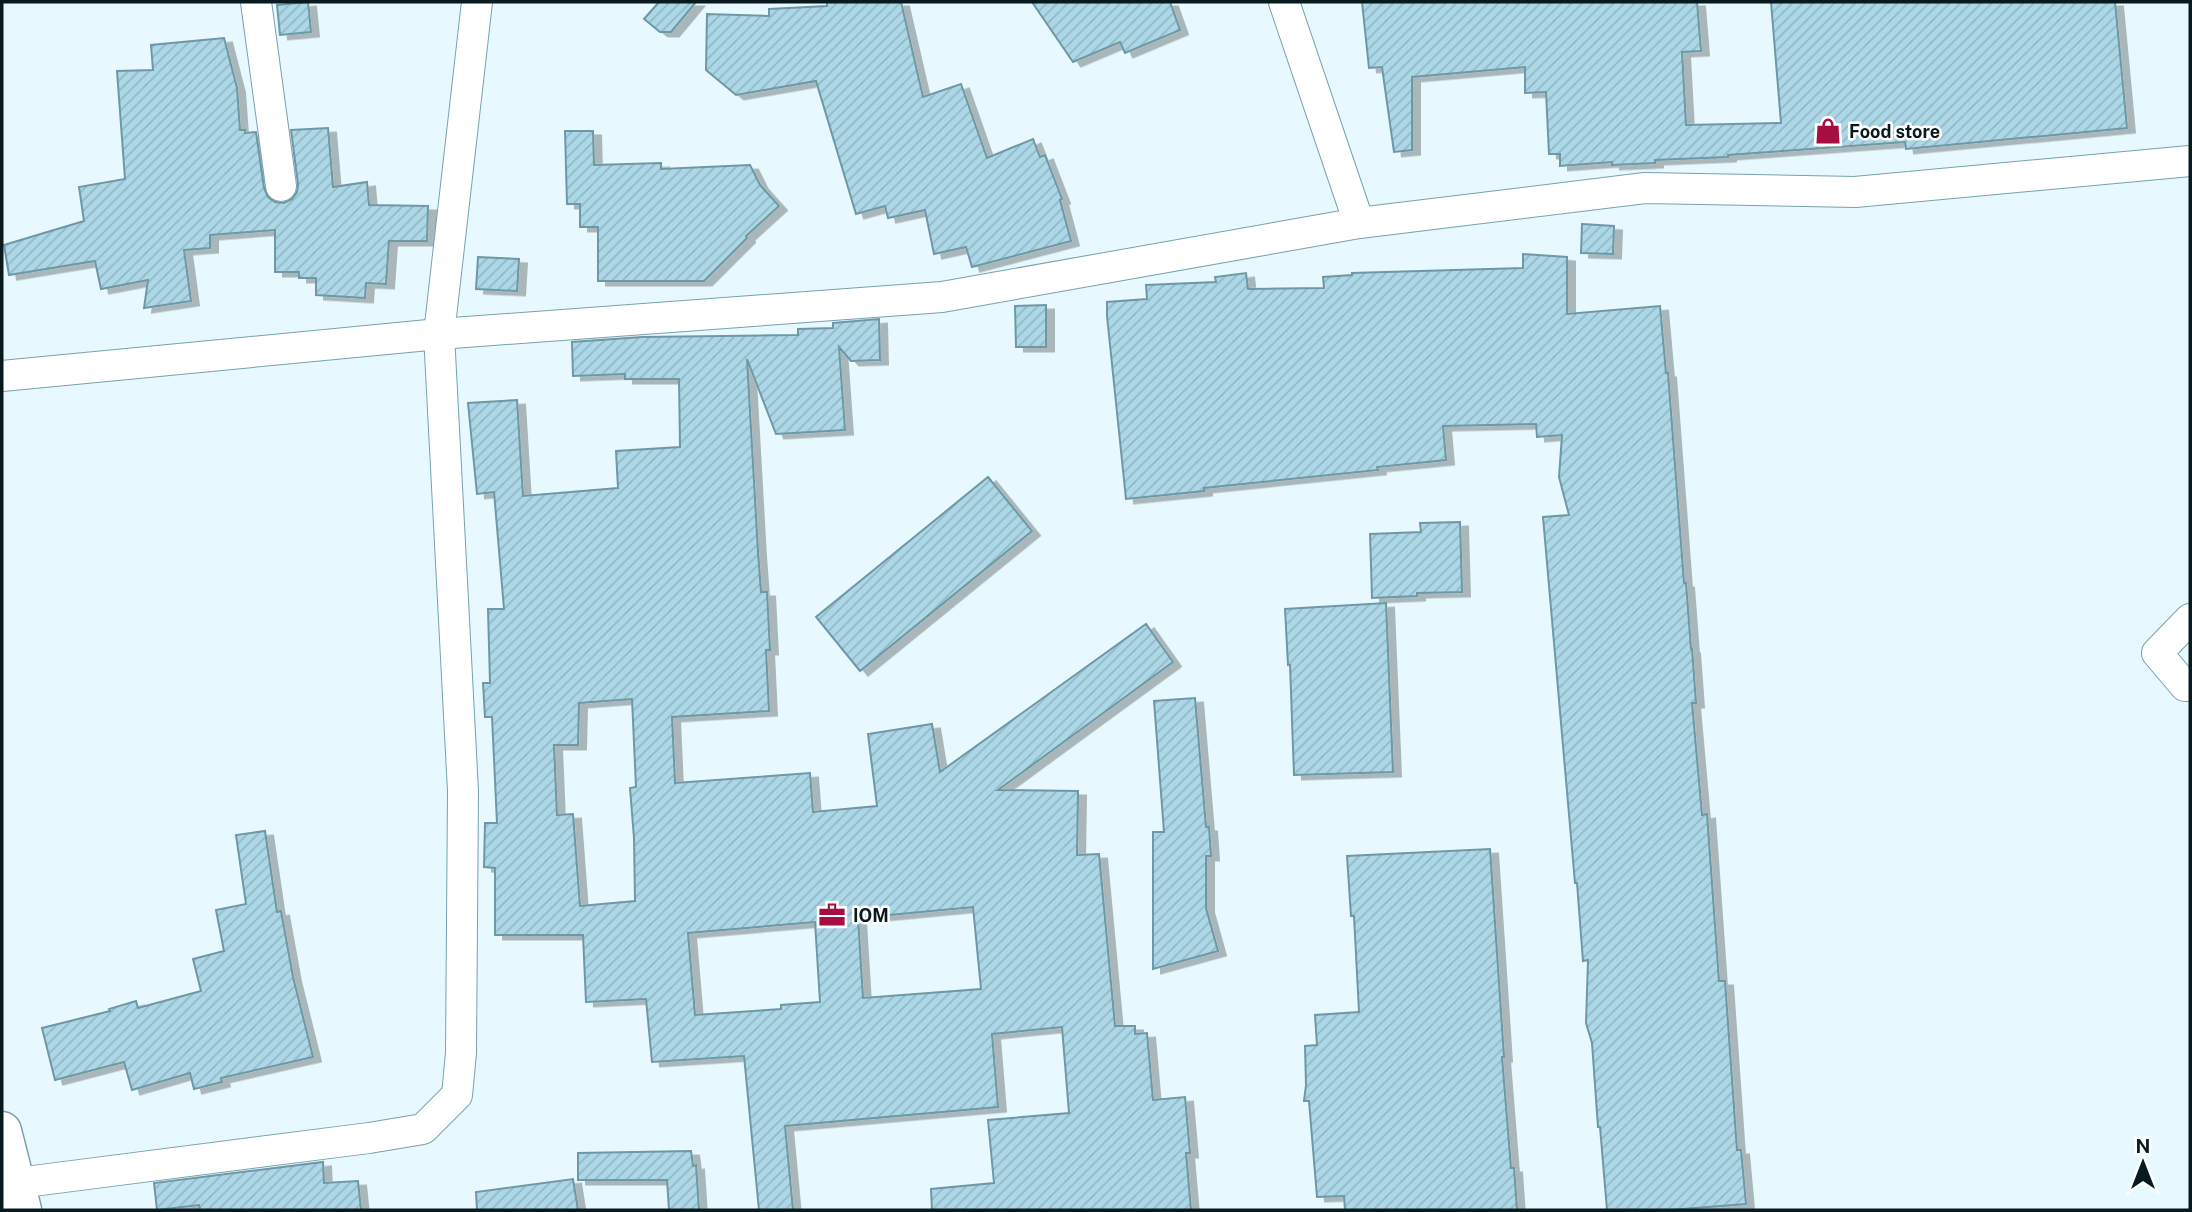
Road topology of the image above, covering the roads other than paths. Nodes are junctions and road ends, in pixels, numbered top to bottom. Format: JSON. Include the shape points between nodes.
{"nodes":[{"id":1,"x":256,"y":2,"type":"edge"},
{"id":2,"x":477,"y":2,"type":"edge"},
{"id":3,"x":1284,"y":2,"type":"edge"},
{"id":4,"x":2190,"y":161,"type":"edge"},
{"id":5,"x":281,"y":186,"type":"dead end"},
{"id":6,"x":1359,"y":223,"type":"junction"},
{"id":7,"x":439,"y":334,"type":"junction"},
{"id":8,"x":2,"y":376,"type":"edge"},
{"id":9,"x":2190,"y":619,"type":"edge"},
{"id":10,"x":2190,"y":686,"type":"edge"},
{"id":11,"x":2,"y":1131,"type":"edge"},
{"id":12,"x":13,"y":1193,"type":"edge"}],
"edges":[{"from":1,"to":5,"type":"street"},
{"from":2,"to":7,"type":"street"},
{"from":3,"to":6,"type":"street"},
{"from":4,"to":6,"type":"street","via":[[1855,192],[1645,188]]},
{"from":6,"to":7,"type":"street","via":[[942,298]]},
{"from":7,"to":8,"type":"street"},
{"from":7,"to":12,"type":"street","via":[[463,791],[457,1095],[423,1129]]},
{"from":9,"to":10,"type":"street","via":[[2157,653],[2185,686]]},
{"from":11,"to":12,"type":"street"}]}
